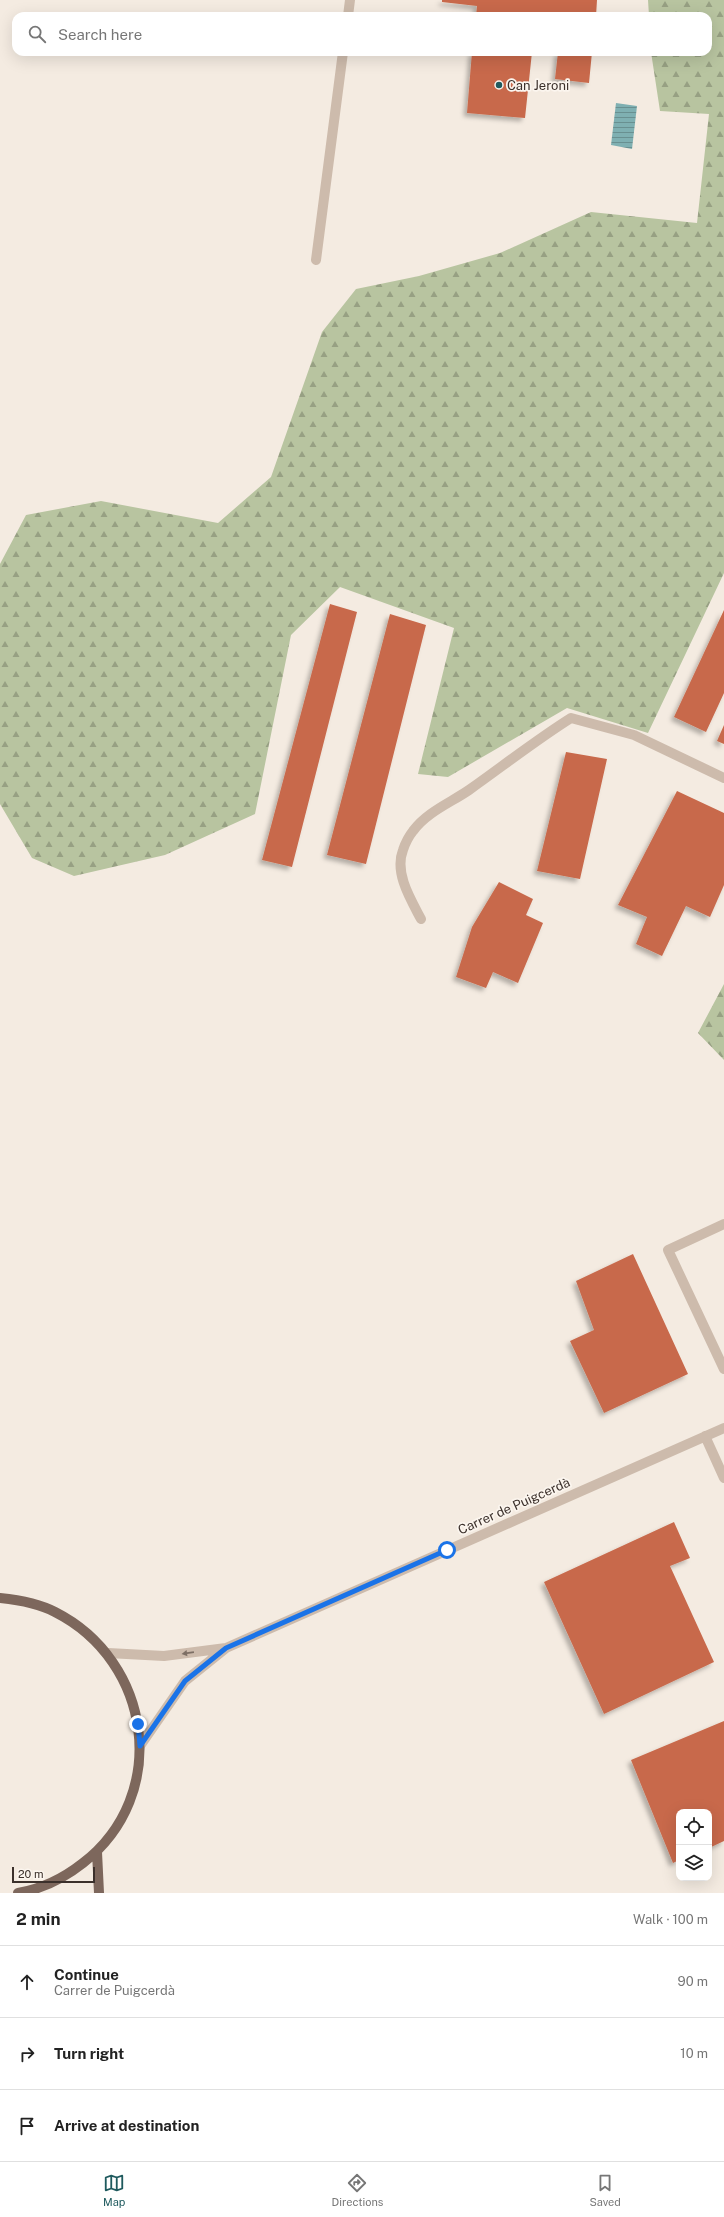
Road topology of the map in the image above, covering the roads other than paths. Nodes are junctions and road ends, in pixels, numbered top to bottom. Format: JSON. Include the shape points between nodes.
{"nodes":[{"id":1,"x":350,"y":0,"type":"edge"},
{"id":2,"x":348,"y":12,"type":"edge"},
{"id":3,"x":342,"y":56,"type":"edge"},
{"id":4,"x":316,"y":260,"type":"dead end"},
{"id":5,"x":724,"y":778,"type":"edge"},
{"id":6,"x":420,"y":920,"type":"dead end"},
{"id":7,"x":724,"y":1224,"type":"edge"},
{"id":8,"x":724,"y":1369,"type":"edge"},
{"id":9,"x":724,"y":1428,"type":"edge"},
{"id":10,"x":705,"y":1436,"type":"junction"},
{"id":11,"x":724,"y":1478,"type":"edge"},
{"id":12,"x":0,"y":1598,"type":"edge"},
{"id":13,"x":226,"y":1648,"type":"junction"},
{"id":14,"x":108,"y":1653,"type":"junction"},
{"id":15,"x":140,"y":1746,"type":"junction"},
{"id":16,"x":97,"y":1852,"type":"junction"},
{"id":17,"x":18,"y":1893,"type":"edge"},
{"id":18,"x":99,"y":1893,"type":"edge"}],
"edges":[{"from":1,"to":2,"type":"street"},
{"from":3,"to":4,"type":"street"},
{"from":5,"to":6,"type":"street","via":[[634,735],[571,718],[432,813],[412,831],[402,852],[401,871],[404,886]]},
{"from":7,"to":8,"type":"street","via":[[668,1250]]},
{"from":9,"to":10,"type":"street","name":"Carrer de Puigcerdà"},
{"from":10,"to":11,"type":"street"},
{"from":10,"to":13,"type":"street","name":"Carrer de Puigcerdà"},
{"from":12,"to":14,"type":"main road","via":[[23,1600],[55,1611],[84,1629]]},
{"from":13,"to":14,"type":"street","name":"Carrer de Puigcerdà","one_way":true,"via":[[164,1656]]},
{"from":13,"to":15,"type":"street","name":"Carrer de Puigcerdà","via":[[185,1681]]},
{"from":14,"to":15,"type":"main road","via":[[126,1681],[137,1713]]},
{"from":15,"to":16,"type":"main road","via":[[135,1785],[127,1807],[121,1821]]},
{"from":16,"to":17,"type":"main road","via":[[67,1876],[32,1891]]},
{"from":16,"to":18,"type":"main road"}]}
